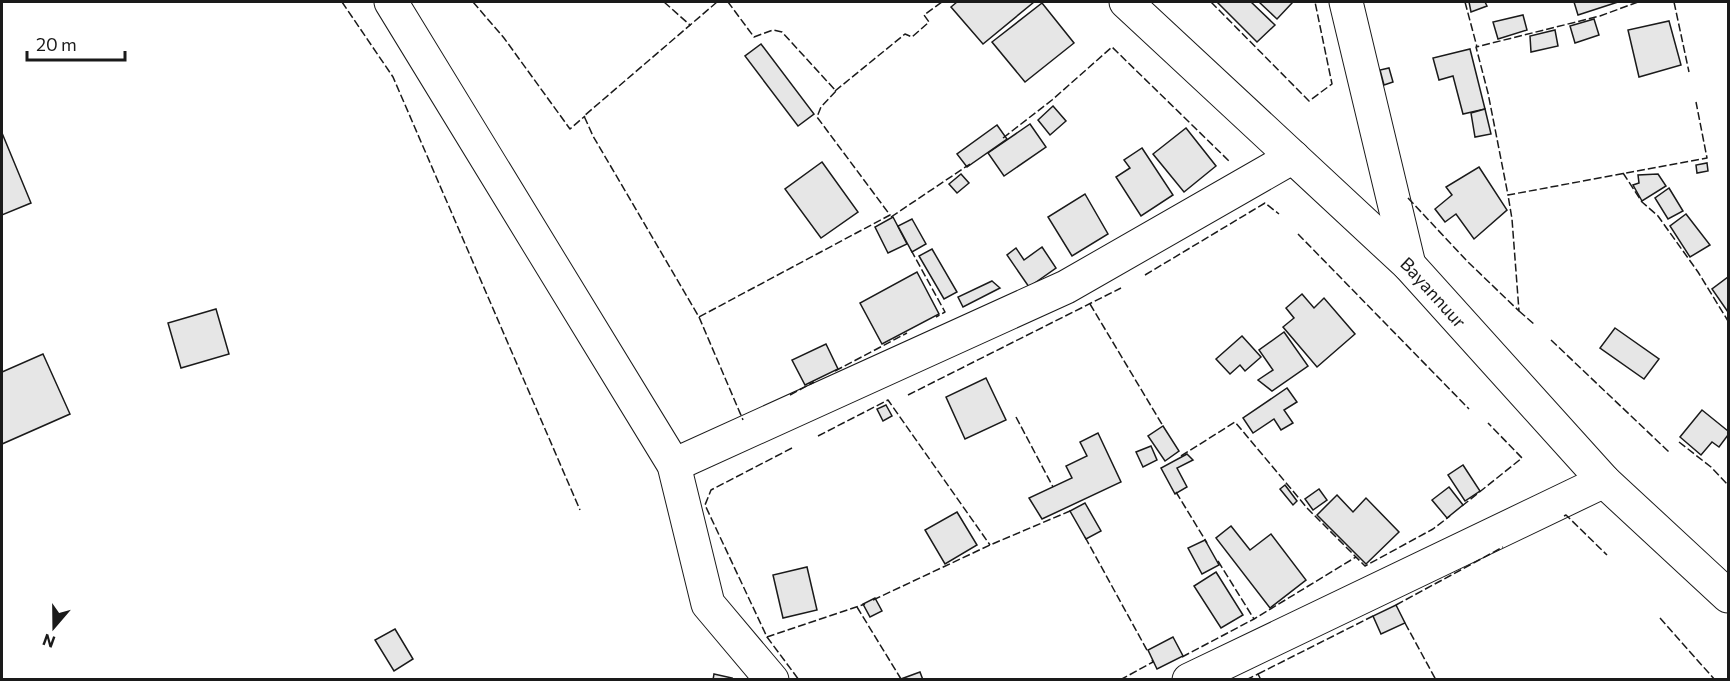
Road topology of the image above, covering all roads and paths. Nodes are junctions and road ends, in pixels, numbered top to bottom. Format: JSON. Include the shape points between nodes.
{"nodes":[{"id":1,"x":391,"y":2,"type":"edge"},
{"id":2,"x":1126,"y":2,"type":"edge"},
{"id":3,"x":1346,"y":2,"type":"edge"},
{"id":4,"x":1293,"y":157,"type":"junction"},
{"id":5,"x":1409,"y":265,"type":"junction"},
{"id":6,"x":674,"y":465,"type":"junction"},
{"id":7,"x":1604,"y":480,"type":"junction"},
{"id":8,"x":1728,"y":596,"type":"edge"},
{"id":9,"x":772,"y":680,"type":"edge"},
{"id":10,"x":1189,"y":680,"type":"edge"}],
"edges":[{"from":1,"to":6,"type":"street"},
{"from":2,"to":4,"type":"street","name":"Bayannuur"},
{"from":3,"to":5,"type":"street"},
{"from":4,"to":5,"type":"street","name":"Bayannuur"},
{"from":4,"to":6,"type":"street","via":[[1066,287]]},
{"from":5,"to":7,"type":"street","name":"Bayannuur"},
{"from":6,"to":9,"type":"street","via":[[708,604]]},
{"from":7,"to":8,"type":"street","name":"Bayannuur"},
{"from":7,"to":10,"type":"street"}]}
